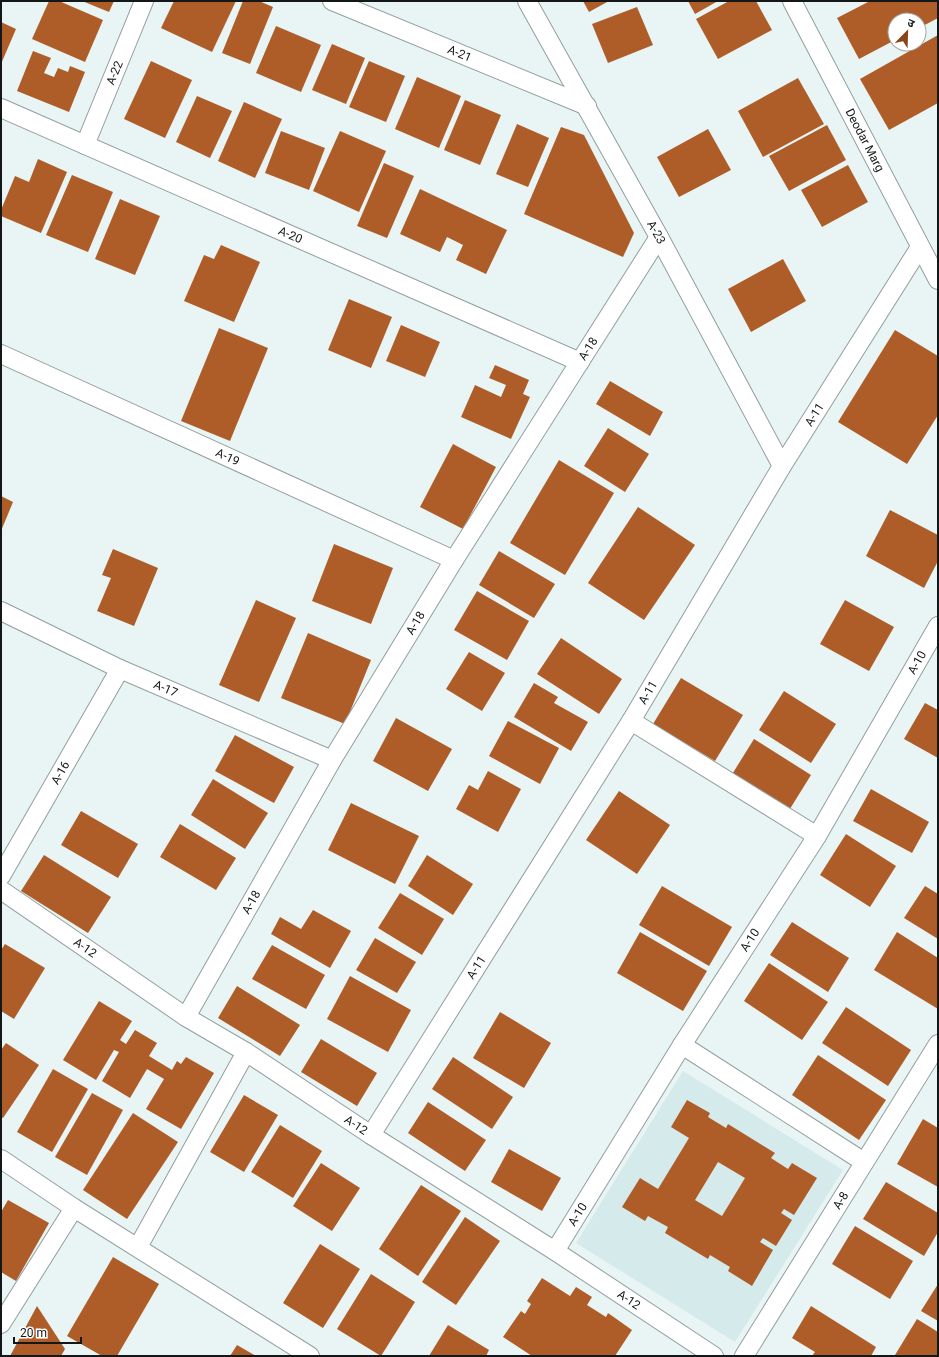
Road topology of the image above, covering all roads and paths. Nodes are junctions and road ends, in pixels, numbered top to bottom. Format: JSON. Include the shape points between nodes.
{"nodes":[{"id":1,"x":144,"y":1,"type":"edge"},
{"id":2,"x":332,"y":1,"type":"edge"},
{"id":3,"x":527,"y":1,"type":"edge"},
{"id":4,"x":792,"y":1,"type":"edge"},
{"id":5,"x":587,"y":106,"type":"junction"},
{"id":6,"x":1,"y":108,"type":"edge"},
{"id":7,"x":85,"y":145,"type":"junction"},
{"id":8,"x":660,"y":238,"type":"junction"},
{"id":9,"x":920,"y":247,"type":"junction"},
{"id":10,"x":938,"y":280,"type":"edge"},
{"id":11,"x":2,"y":355,"type":"edge"},
{"id":12,"x":580,"y":362,"type":"junction"},
{"id":13,"x":782,"y":466,"type":"junction"},
{"id":14,"x":454,"y":560,"type":"junction"},
{"id":15,"x":1,"y":611,"type":"edge"},
{"id":16,"x":937,"y":628,"type":"edge"},
{"id":17,"x":120,"y":669,"type":"junction"},
{"id":18,"x":631,"y":722,"type":"junction"},
{"id":19,"x":332,"y":760,"type":"junction"},
{"id":20,"x":816,"y":836,"type":"junction"},
{"id":21,"x":1,"y":876,"type":"edge"},
{"id":22,"x":1,"y":890,"type":"edge"},
{"id":23,"x":186,"y":1017,"type":"junction"},
{"id":24,"x":938,"y":1044,"type":"edge"},
{"id":25,"x":682,"y":1045,"type":"junction"},
{"id":26,"x":246,"y":1052,"type":"junction"},
{"id":27,"x":372,"y":1135,"type":"junction"},
{"id":28,"x":1,"y":1158,"type":"edge"},
{"id":29,"x":864,"y":1162,"type":"junction"},
{"id":30,"x":74,"y":1208,"type":"junction"},
{"id":31,"x":138,"y":1247,"type":"junction"},
{"id":32,"x":555,"y":1251,"type":"junction"},
{"id":33,"x":1,"y":1324,"type":"edge"},
{"id":34,"x":310,"y":1356,"type":"edge"},
{"id":35,"x":714,"y":1356,"type":"edge"},
{"id":36,"x":744,"y":1356,"type":"edge"}],
"edges":[{"from":1,"to":7,"type":"street","name":"A-22"},
{"from":2,"to":5,"type":"street","name":"A-21"},
{"from":3,"to":5,"type":"street","name":"A-23"},
{"from":4,"to":9,"type":"street","name":"Deodar Marg"},
{"from":5,"to":8,"type":"street","name":"A-23"},
{"from":6,"to":7,"type":"street","name":"A-20"},
{"from":7,"to":12,"type":"street","name":"A-20"},
{"from":8,"to":12,"type":"street","name":"A-18"},
{"from":8,"to":13,"type":"street","name":"A-23"},
{"from":9,"to":10,"type":"street","name":"Deodar Marg"},
{"from":9,"to":13,"type":"street","name":"A-11"},
{"from":11,"to":14,"type":"street","name":"A-19"},
{"from":12,"to":14,"type":"street","name":"A-18"},
{"from":13,"to":18,"type":"street","name":"A-11"},
{"from":14,"to":19,"type":"street","name":"A-18"},
{"from":15,"to":17,"type":"street","name":"A-17"},
{"from":16,"to":20,"type":"street","name":"A-10"},
{"from":17,"to":19,"type":"street","name":"A-17"},
{"from":17,"to":21,"type":"street","name":"A-16"},
{"from":18,"to":20,"type":"street"},
{"from":18,"to":27,"type":"street","name":"A-11"},
{"from":19,"to":23,"type":"street","name":"A-18"},
{"from":20,"to":25,"type":"street","name":"A-10"},
{"from":22,"to":23,"type":"street","name":"A-12"},
{"from":23,"to":26,"type":"street","name":"A-12"},
{"from":24,"to":29,"type":"street","name":"A-8"},
{"from":25,"to":29,"type":"street"},
{"from":25,"to":32,"type":"street","name":"A-10"},
{"from":26,"to":27,"type":"street","name":"A-12"},
{"from":26,"to":31,"type":"street"},
{"from":27,"to":32,"type":"street","name":"A-12"},
{"from":28,"to":30,"type":"street"},
{"from":29,"to":36,"type":"street","name":"A-8"},
{"from":30,"to":31,"type":"street"},
{"from":30,"to":33,"type":"street"},
{"from":31,"to":34,"type":"street"},
{"from":32,"to":35,"type":"street","name":"A-12"}]}
